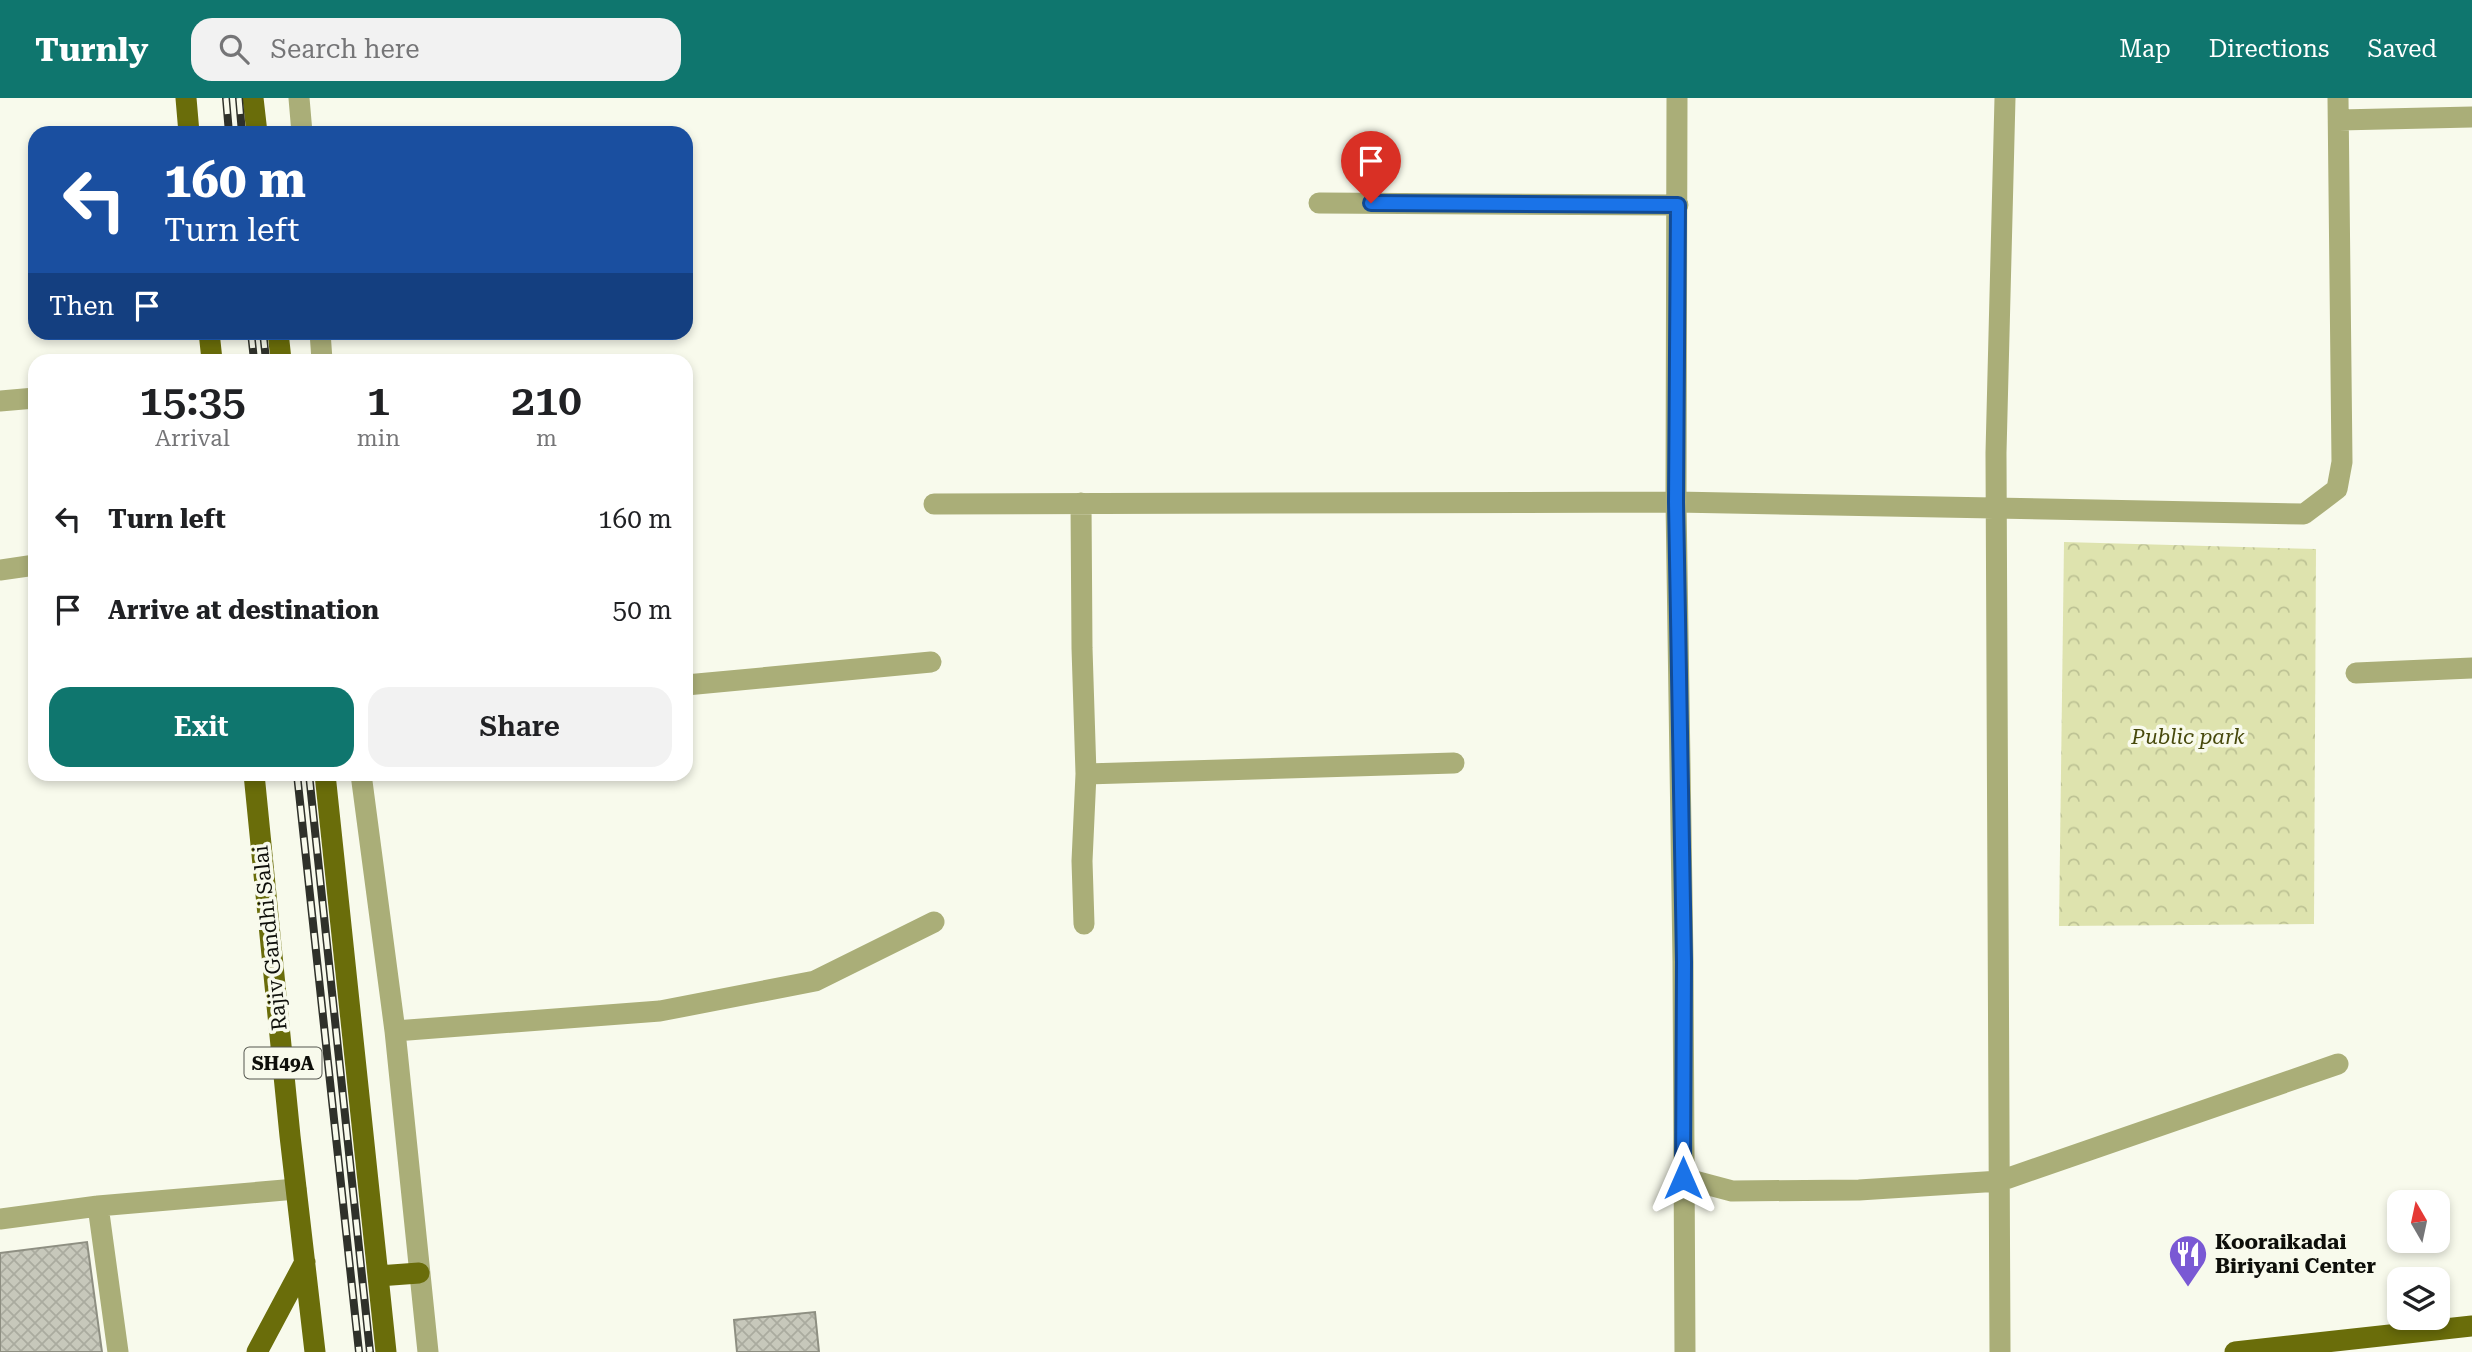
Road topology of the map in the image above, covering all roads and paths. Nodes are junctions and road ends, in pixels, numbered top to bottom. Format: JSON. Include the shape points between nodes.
{"nodes":[{"id":1,"x":186,"y":98,"type":"edge"},
{"id":2,"x":253,"y":98,"type":"edge"},
{"id":3,"x":299,"y":98,"type":"edge"},
{"id":4,"x":1677,"y":98,"type":"edge"},
{"id":5,"x":2005,"y":98,"type":"edge"},
{"id":6,"x":2338,"y":98,"type":"edge"},
{"id":7,"x":2472,"y":117,"type":"edge"},
{"id":8,"x":2339,"y":120,"type":"junction"},
{"id":9,"x":188,"y":126,"type":"edge"},
{"id":10,"x":256,"y":126,"type":"edge"},
{"id":11,"x":301,"y":126,"type":"edge"},
{"id":12,"x":1319,"y":203,"type":"dead end"},
{"id":13,"x":1678,"y":205,"type":"junction"},
{"id":14,"x":28,"y":399,"type":"edge"},
{"id":15,"x":0,"y":401,"type":"edge"},
{"id":16,"x":1676,"y":502,"type":"junction"},
{"id":17,"x":1082,"y":503,"type":"junction"},
{"id":18,"x":934,"y":504,"type":"dead end"},
{"id":19,"x":1996,"y":509,"type":"junction"},
{"id":20,"x":28,"y":566,"type":"edge"},
{"id":21,"x":0,"y":570,"type":"edge"},
{"id":22,"x":931,"y":662,"type":"dead end"},
{"id":23,"x":2472,"y":668,"type":"edge"},
{"id":24,"x":2356,"y":673,"type":"dead end"},
{"id":25,"x":693,"y":684,"type":"edge"},
{"id":26,"x":1454,"y":763,"type":"dead end"},
{"id":27,"x":1086,"y":775,"type":"junction"},
{"id":28,"x":255,"y":781,"type":"edge"},
{"id":29,"x":326,"y":781,"type":"edge"},
{"id":30,"x":362,"y":781,"type":"edge"},
{"id":31,"x":934,"y":922,"type":"dead end"},
{"id":32,"x":1084,"y":924,"type":"dead end"},
{"id":33,"x":395,"y":1031,"type":"junction"},
{"id":34,"x":2338,"y":1064,"type":"dead end"},
{"id":35,"x":1683,"y":1178,"type":"junction"},
{"id":36,"x":2000,"y":1181,"type":"junction"},
{"id":37,"x":296,"y":1189,"type":"junction"},
{"id":38,"x":98,"y":1206,"type":"junction"},
{"id":39,"x":0,"y":1219,"type":"edge"},
{"id":40,"x":305,"y":1262,"type":"junction"},
{"id":41,"x":419,"y":1273,"type":"junction"},
{"id":42,"x":378,"y":1276,"type":"junction"},
{"id":43,"x":2472,"y":1326,"type":"edge"},
{"id":44,"x":118,"y":1352,"type":"edge"},
{"id":45,"x":257,"y":1352,"type":"edge"},
{"id":46,"x":316,"y":1352,"type":"edge"},
{"id":47,"x":386,"y":1352,"type":"edge"},
{"id":48,"x":428,"y":1352,"type":"edge"},
{"id":49,"x":1685,"y":1352,"type":"edge"},
{"id":50,"x":2000,"y":1352,"type":"edge"},
{"id":51,"x":2235,"y":1352,"type":"edge"}],
"edges":[{"from":1,"to":9,"type":"main road"},
{"from":2,"to":10,"type":"main road"},
{"from":3,"to":11,"type":"street"},
{"from":4,"to":13,"type":"street"},
{"from":5,"to":19,"type":"street"},
{"from":6,"to":8,"type":"street"},
{"from":7,"to":8,"type":"street"},
{"from":8,"to":19,"type":"street","via":[[2342,463],[2337,489],[2304,514]]},
{"from":12,"to":13,"type":"street"},
{"from":13,"to":16,"type":"street"},
{"from":14,"to":15,"type":"street"},
{"from":16,"to":17,"type":"street"},
{"from":16,"to":19,"type":"street"},
{"from":16,"to":35,"type":"street"},
{"from":17,"to":18,"type":"street"},
{"from":17,"to":27,"type":"street"},
{"from":19,"to":36,"type":"street"},
{"from":20,"to":21,"type":"street"},
{"from":22,"to":25,"type":"street"},
{"from":23,"to":24,"type":"street"},
{"from":26,"to":27,"type":"street"},
{"from":27,"to":32,"type":"street"},
{"from":28,"to":37,"type":"main road","name":"Rajiv Gandhi Salai","number":"SH49A"},
{"from":29,"to":42,"type":"main road"},
{"from":30,"to":33,"type":"street"},
{"from":31,"to":33,"type":"street","via":[[815,981],[660,1011]]},
{"from":33,"to":41,"type":"street"},
{"from":34,"to":36,"type":"street"},
{"from":35,"to":36,"type":"street","via":[[1732,1191],[1859,1190]]},
{"from":35,"to":49,"type":"street"},
{"from":36,"to":50,"type":"street"},
{"from":37,"to":38,"type":"street"},
{"from":37,"to":40,"type":"main road","name":"Rajiv Gandhi Salai","number":"SH49A"},
{"from":38,"to":39,"type":"street"},
{"from":38,"to":44,"type":"street"},
{"from":40,"to":45,"type":"main road"},
{"from":40,"to":46,"type":"main road","name":"Rajiv Gandhi Salai","number":"SH49A"},
{"from":41,"to":42,"type":"main road"},
{"from":41,"to":48,"type":"street"},
{"from":42,"to":47,"type":"main road"},
{"from":43,"to":51,"type":"main road"}]}
